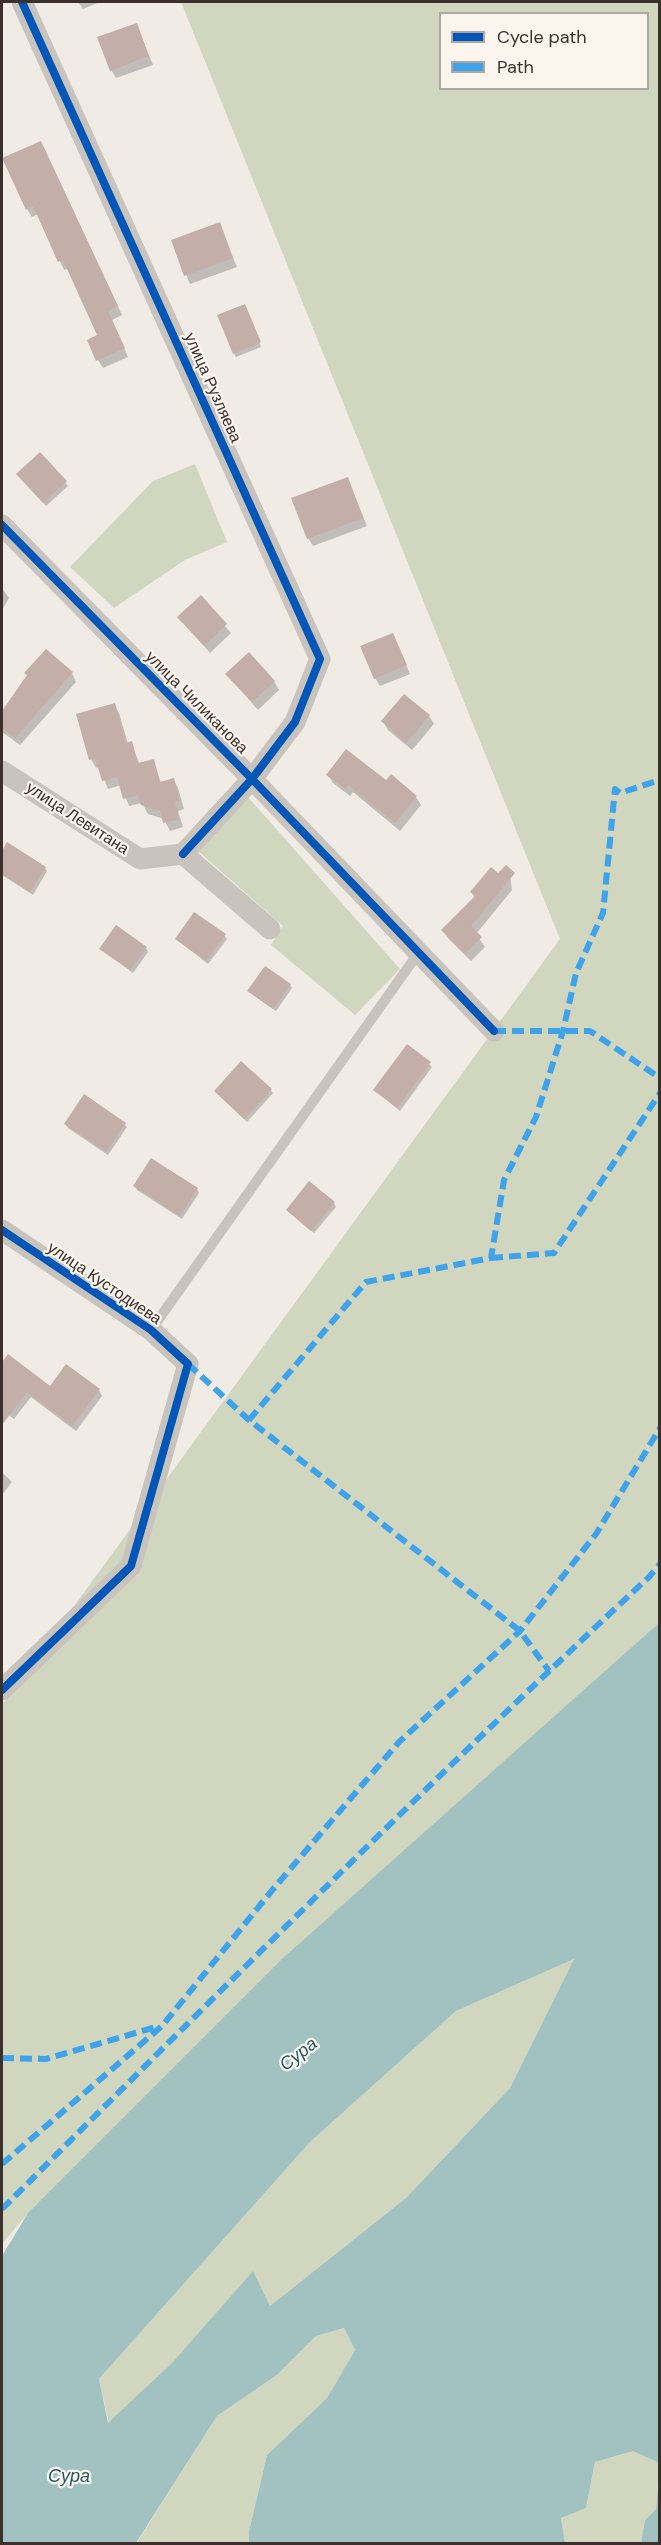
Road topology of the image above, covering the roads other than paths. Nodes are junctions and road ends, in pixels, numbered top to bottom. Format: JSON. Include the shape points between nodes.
{"nodes":[{"id":1,"x":22,"y":2,"type":"edge"},
{"id":2,"x":2,"y":525,"type":"edge"},
{"id":3,"x":2,"y":771,"type":"edge"},
{"id":4,"x":252,"y":779,"type":"junction"},
{"id":5,"x":183,"y":854,"type":"junction"},
{"id":6,"x":270,"y":929,"type":"dead end"},
{"id":7,"x":419,"y":952,"type":"junction"},
{"id":8,"x":495,"y":1031,"type":"dead end"},
{"id":9,"x":2,"y":1230,"type":"edge"},
{"id":10,"x":152,"y":1330,"type":"junction"},
{"id":11,"x":2,"y":1690,"type":"edge"}],
"edges":[{"from":1,"to":4,"type":"street","name":"улица Рузляева","via":[[320,659],[294,722]]},
{"from":2,"to":4,"type":"street","name":"улица Чиликанова"},
{"from":3,"to":5,"type":"street","name":"улица Левитана","via":[[140,859]]},
{"from":4,"to":5,"type":"street","name":"улица Рузляева"},
{"from":4,"to":7,"type":"street","name":"улица Чиликанова"},
{"from":5,"to":6,"type":"street"},
{"from":7,"to":8,"type":"street","name":"улица Чиликанова"},
{"from":7,"to":10,"type":"lane"},
{"from":9,"to":10,"type":"street","name":"улица Кустодиева"},
{"from":10,"to":11,"type":"street","name":"улица Кустодиева","via":[[188,1364],[131,1566]]}]}
